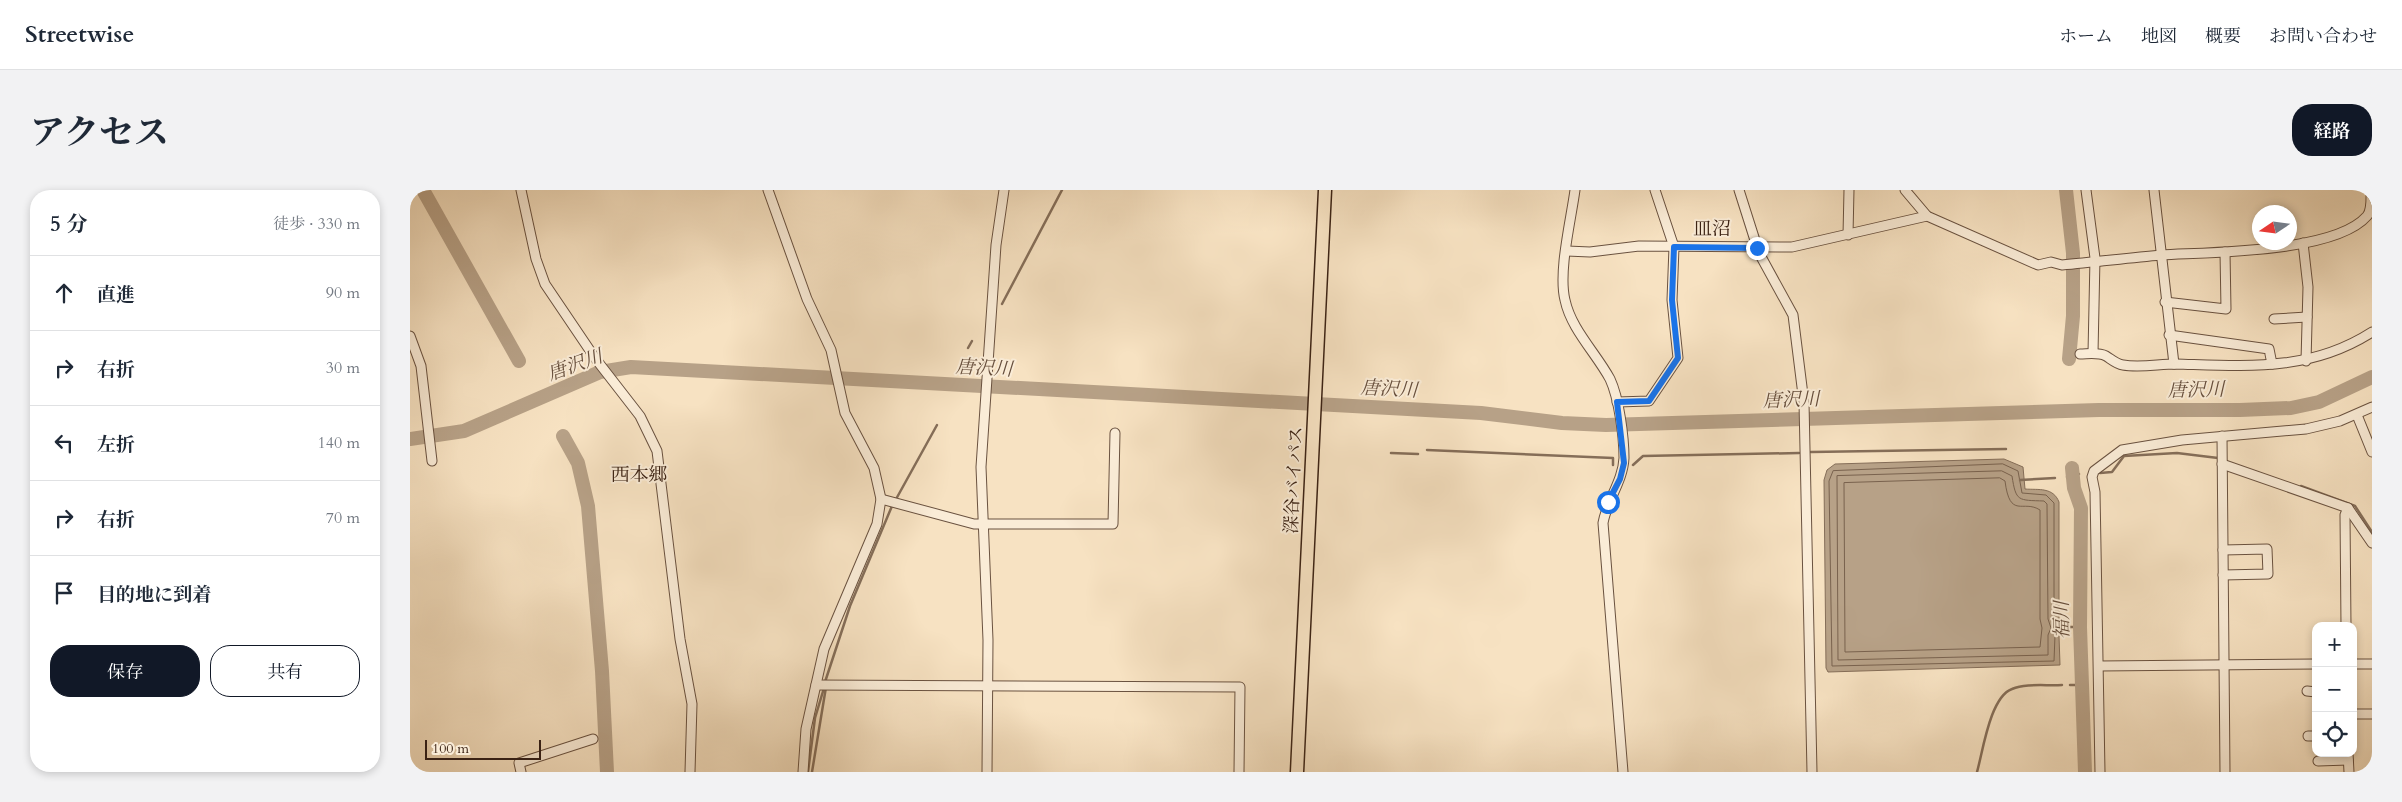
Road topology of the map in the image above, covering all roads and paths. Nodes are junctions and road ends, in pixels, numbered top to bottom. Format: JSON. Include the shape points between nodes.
{"nodes":[{"id":1,"x":522,"y":190,"type":"edge"},
{"id":2,"x":768,"y":190,"type":"edge"},
{"id":3,"x":1004,"y":190,"type":"edge"},
{"id":4,"x":1325,"y":190,"type":"edge"},
{"id":5,"x":1575,"y":190,"type":"edge"},
{"id":6,"x":1655,"y":190,"type":"edge"},
{"id":7,"x":1739,"y":190,"type":"edge"},
{"id":8,"x":1848,"y":190,"type":"edge"},
{"id":9,"x":1905,"y":190,"type":"edge"},
{"id":10,"x":2086,"y":190,"type":"edge"},
{"id":11,"x":2154,"y":190,"type":"edge"},
{"id":12,"x":2371,"y":190,"type":"edge"},
{"id":13,"x":1927,"y":216,"type":"junction"},
{"id":14,"x":1848,"y":235,"type":"junction"},
{"id":15,"x":2303,"y":243,"type":"junction"},
{"id":16,"x":1674,"y":247,"type":"junction"},
{"id":17,"x":1757,"y":248,"type":"junction"},
{"id":18,"x":1567,"y":251,"type":"junction"},
{"id":19,"x":2226,"y":252,"type":"junction"},
{"id":20,"x":2160,"y":256,"type":"junction"},
{"id":21,"x":2091,"y":262,"type":"junction"},
{"id":22,"x":2165,"y":302,"type":"junction"},
{"id":23,"x":2307,"y":317,"type":"junction"},
{"id":24,"x":2274,"y":318,"type":"dead end"},
{"id":25,"x":2372,"y":332,"type":"edge"},
{"id":26,"x":2169,"y":335,"type":"junction"},
{"id":27,"x":410,"y":336,"type":"edge"},
{"id":28,"x":2093,"y":353,"type":"junction"},
{"id":29,"x":2080,"y":354,"type":"dead end"},
{"id":30,"x":2306,"y":361,"type":"junction"},
{"id":31,"x":2174,"y":364,"type":"junction"},
{"id":32,"x":2272,"y":364,"type":"junction"},
{"id":33,"x":1617,"y":404,"type":"junction"},
{"id":34,"x":2372,"y":407,"type":"edge"},
{"id":35,"x":2357,"y":415,"type":"junction"},
{"id":36,"x":1115,"y":433,"type":"dead end"},
{"id":37,"x":2222,"y":436,"type":"junction"},
{"id":38,"x":2372,"y":452,"type":"edge"},
{"id":39,"x":432,"y":458,"type":"dead end"},
{"id":40,"x":2222,"y":464,"type":"junction"},
{"id":41,"x":881,"y":499,"type":"junction"},
{"id":42,"x":2348,"y":508,"type":"junction"},
{"id":43,"x":982,"y":524,"type":"junction"},
{"id":44,"x":2372,"y":543,"type":"edge"},
{"id":45,"x":2223,"y":550,"type":"junction"},
{"id":46,"x":2223,"y":575,"type":"junction"},
{"id":47,"x":2346,"y":622,"type":"edge"},
{"id":48,"x":2312,"y":664,"type":"edge"},
{"id":49,"x":2357,"y":664,"type":"edge"},
{"id":50,"x":2372,"y":664,"type":"edge"},
{"id":51,"x":2223,"y":665,"type":"junction"},
{"id":52,"x":2099,"y":666,"type":"junction"},
{"id":53,"x":816,"y":685,"type":"junction"},
{"id":54,"x":989,"y":685,"type":"junction"},
{"id":55,"x":2357,"y":714,"type":"edge"},
{"id":56,"x":2372,"y":714,"type":"edge"},
{"id":57,"x":593,"y":738,"type":"dead end"},
{"id":58,"x":2348,"y":757,"type":"edge"},
{"id":59,"x":2318,"y":761,"type":"dead end"},
{"id":60,"x":521,"y":772,"type":"edge"},
{"id":61,"x":690,"y":772,"type":"edge"},
{"id":62,"x":804,"y":772,"type":"edge"},
{"id":63,"x":987,"y":772,"type":"edge"},
{"id":64,"x":1239,"y":772,"type":"edge"},
{"id":65,"x":1297,"y":772,"type":"edge"},
{"id":66,"x":1623,"y":772,"type":"edge"},
{"id":67,"x":1812,"y":772,"type":"edge"},
{"id":68,"x":2100,"y":772,"type":"edge"},
{"id":69,"x":2224,"y":772,"type":"edge"},
{"id":70,"x":2348,"y":772,"type":"edge"}],
"edges":[{"from":1,"to":61,"type":"street","via":[[536,259],[545,284],[648,429],[657,451],[679,630],[692,704]]},
{"from":2,"to":41,"type":"street","via":[[807,298],[831,350],[848,420],[877,475]]},
{"from":3,"to":43,"type":"street","via":[[996,246],[984,414]]},
{"from":4,"to":65,"type":"highway","name":"深谷バイパス"},
{"from":5,"to":18,"type":"street"},
{"from":6,"to":16,"type":"street"},
{"from":7,"to":17,"type":"street"},
{"from":8,"to":14,"type":"street"},
{"from":9,"to":13,"type":"street"},
{"from":10,"to":21,"type":"street"},
{"from":11,"to":20,"type":"street"},
{"from":12,"to":15,"type":"street","via":[[2368,215],[2353,227]]},
{"from":13,"to":14,"type":"street"},
{"from":13,"to":21,"type":"street","via":[[2038,265]]},
{"from":14,"to":17,"type":"street","via":[[1792,248]]},
{"from":15,"to":19,"type":"street"},
{"from":15,"to":23,"type":"street","via":[[2308,287]]},
{"from":16,"to":17,"type":"street"},
{"from":16,"to":18,"type":"street"},
{"from":16,"to":33,"type":"street","via":[[1672,300],[1678,358],[1649,401]]},
{"from":17,"to":67,"type":"street","via":[[1793,315],[1804,403]]},
{"from":18,"to":33,"type":"street","via":[[1563,284],[1566,306],[1609,378]]},
{"from":19,"to":20,"type":"street"},
{"from":19,"to":22,"type":"street","via":[[2226,309]]},
{"from":20,"to":21,"type":"street"},
{"from":20,"to":22,"type":"street"},
{"from":21,"to":28,"type":"street"},
{"from":22,"to":26,"type":"street"},
{"from":23,"to":24,"type":"street"},
{"from":23,"to":30,"type":"street"},
{"from":25,"to":30,"type":"street","via":[[2352,344]]},
{"from":26,"to":31,"type":"street"},
{"from":26,"to":32,"type":"street","via":[[2269,349]]},
{"from":27,"to":39,"type":"street","via":[[421,366]]},
{"from":28,"to":29,"type":"street"},
{"from":28,"to":31,"type":"street","via":[[2123,365]]},
{"from":30,"to":32,"type":"street"},
{"from":31,"to":32,"type":"street"},
{"from":33,"to":66,"type":"street","via":[[1624,455],[1622,472],[1605,510],[1603,523]]},
{"from":34,"to":35,"type":"street"},
{"from":35,"to":37,"type":"street","via":[[2326,426]]},
{"from":35,"to":38,"type":"street"},
{"from":36,"to":43,"type":"street","via":[[1113,524]]},
{"from":37,"to":40,"type":"street"},
{"from":37,"to":52,"type":"street","via":[[2122,450],[2094,471]]},
{"from":40,"to":42,"type":"street"},
{"from":40,"to":45,"type":"street"},
{"from":41,"to":43,"type":"street"},
{"from":41,"to":53,"type":"street","via":[[877,524],[824,649]]},
{"from":42,"to":44,"type":"street"},
{"from":42,"to":47,"type":"street","via":[[2345,515]]},
{"from":43,"to":54,"type":"street"},
{"from":45,"to":46,"type":"street"},
{"from":45,"to":46,"type":"street","via":[[2267,550],[2268,574]]},
{"from":46,"to":51,"type":"street"},
{"from":48,"to":51,"type":"street"},
{"from":49,"to":50,"type":"street"},
{"from":51,"to":52,"type":"street"},
{"from":51,"to":69,"type":"street"},
{"from":52,"to":68,"type":"street"},
{"from":53,"to":54,"type":"street"},
{"from":53,"to":62,"type":"street","via":[[806,729]]},
{"from":54,"to":63,"type":"street"},
{"from":54,"to":64,"type":"street","via":[[1240,687]]},
{"from":55,"to":56,"type":"street"},
{"from":57,"to":60,"type":"street","via":[[519,763]]},
{"from":58,"to":59,"type":"street"},
{"from":58,"to":70,"type":"street"}]}
